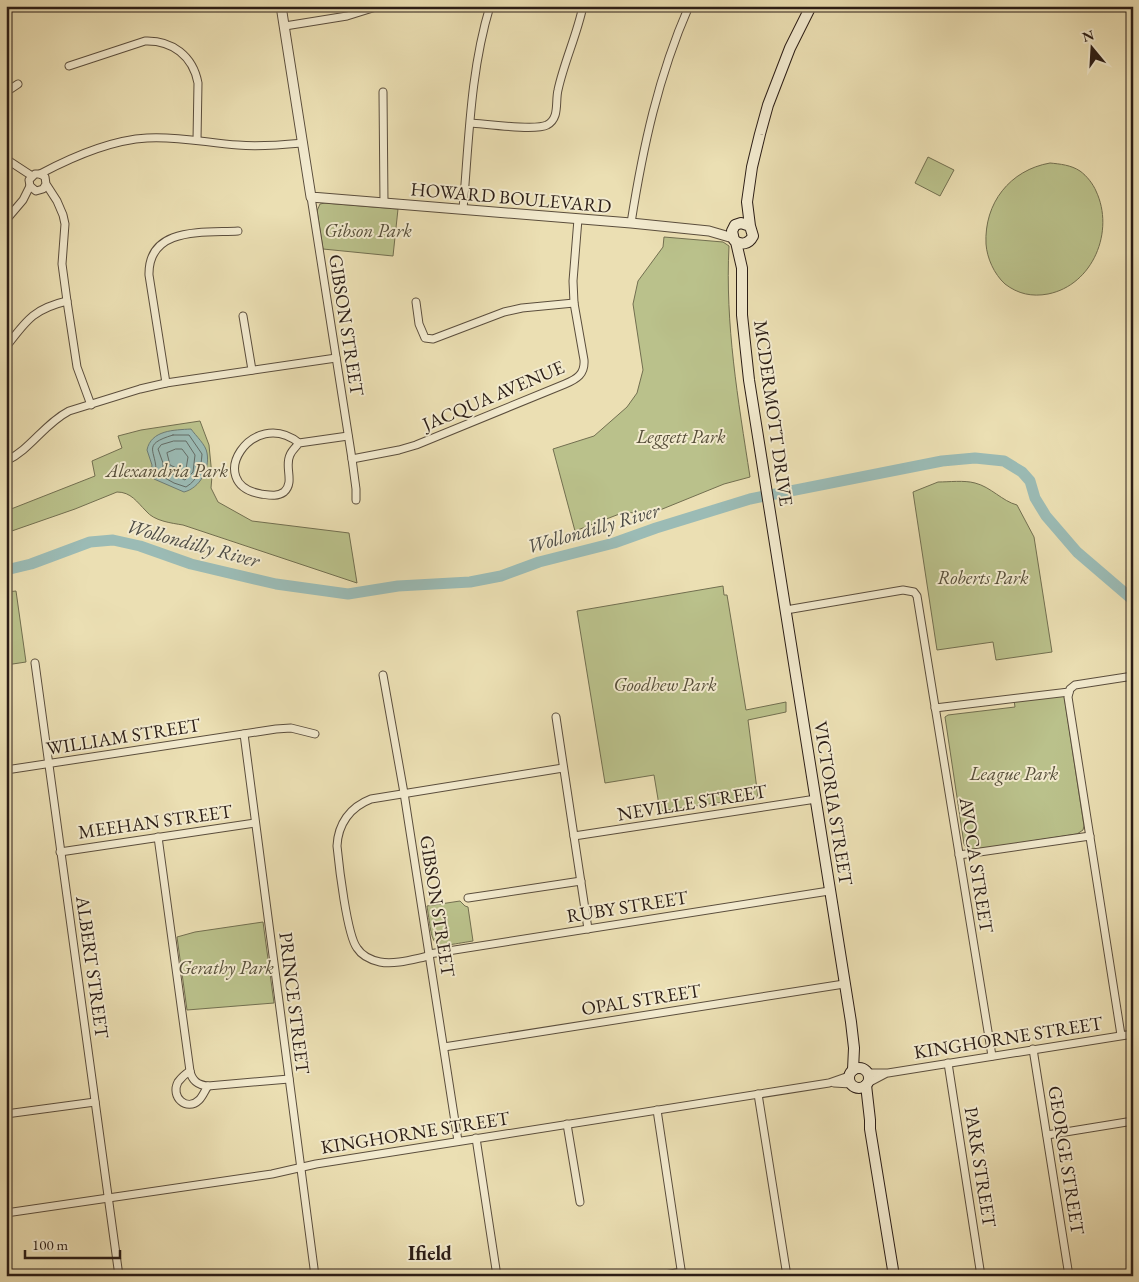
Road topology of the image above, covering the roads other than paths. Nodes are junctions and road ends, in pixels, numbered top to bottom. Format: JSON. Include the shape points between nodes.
{"nodes":[{"id":1,"x":281,"y":6,"type":"edge"},
{"id":2,"x":379,"y":6,"type":"edge"},
{"id":3,"x":490,"y":6,"type":"edge"},
{"id":4,"x":584,"y":6,"type":"edge"},
{"id":5,"x":689,"y":6,"type":"edge"},
{"id":6,"x":811,"y":6,"type":"edge"},
{"id":7,"x":285,"y":26,"type":"junction"},
{"id":8,"x":70,"y":66,"type":"dead end"},
{"id":9,"x":18,"y":84,"type":"dead end"},
{"id":10,"x":6,"y":92,"type":"edge"},
{"id":11,"x":383,"y":92,"type":"dead end"},
{"id":12,"x":471,"y":123,"type":"junction"},
{"id":13,"x":197,"y":140,"type":"junction"},
{"id":14,"x":303,"y":143,"type":"junction"},
{"id":15,"x":6,"y":159,"type":"edge"},
{"id":16,"x":37,"y":183,"type":"junction"},
{"id":17,"x":311,"y":197,"type":"junction"},
{"id":18,"x":747,"y":202,"type":"junction"},
{"id":19,"x":384,"y":203,"type":"junction"},
{"id":20,"x":463,"y":209,"type":"junction"},
{"id":21,"x":578,"y":219,"type":"junction"},
{"id":22,"x":6,"y":220,"type":"edge"},
{"id":23,"x":631,"y":223,"type":"junction"},
{"id":24,"x":737,"y":224,"type":"junction"},
{"id":25,"x":750,"y":226,"type":"junction"},
{"id":26,"x":238,"y":231,"type":"dead end"},
{"id":27,"x":709,"y":231,"type":"junction"},
{"id":28,"x":734,"y":240,"type":"junction"},
{"id":29,"x":749,"y":242,"type":"junction"},
{"id":30,"x":742,"y":268,"type":"junction"},
{"id":31,"x":67,"y":301,"type":"junction"},
{"id":32,"x":416,"y":302,"type":"dead end"},
{"id":33,"x":574,"y":303,"type":"junction"},
{"id":34,"x":243,"y":316,"type":"dead end"},
{"id":35,"x":6,"y":348,"type":"edge"},
{"id":36,"x":336,"y":358,"type":"junction"},
{"id":37,"x":252,"y":370,"type":"junction"},
{"id":38,"x":166,"y":383,"type":"junction"},
{"id":39,"x":91,"y":405,"type":"junction"},
{"id":40,"x":348,"y":436,"type":"junction"},
{"id":41,"x":299,"y":443,"type":"junction"},
{"id":42,"x":352,"y":459,"type":"junction"},
{"id":43,"x":6,"y":461,"type":"edge"},
{"id":44,"x":356,"y":500,"type":"dead end"},
{"id":45,"x":778,"y":562,"type":"joint"},
{"id":46,"x":786,"y":610,"type":"junction"},
{"id":47,"x":35,"y":663,"type":"dead end"},
{"id":48,"x":383,"y":675,"type":"dead end"},
{"id":49,"x":1133,"y":676,"type":"edge"},
{"id":50,"x":1069,"y":690,"type":"junction"},
{"id":51,"x":935,"y":708,"type":"junction"},
{"id":52,"x":556,"y":717,"type":"dead end"},
{"id":53,"x":244,"y":734,"type":"junction"},
{"id":54,"x":315,"y":734,"type":"dead end"},
{"id":55,"x":48,"y":764,"type":"junction"},
{"id":56,"x":564,"y":768,"type":"junction"},
{"id":57,"x":6,"y":770,"type":"edge"},
{"id":58,"x":404,"y":793,"type":"junction"},
{"id":59,"x":816,"y":799,"type":"junction"},
{"id":60,"x":255,"y":823,"type":"junction"},
{"id":61,"x":574,"y":836,"type":"junction"},
{"id":62,"x":1090,"y":836,"type":"junction"},
{"id":63,"x":158,"y":837,"type":"junction"},
{"id":64,"x":60,"y":852,"type":"junction"},
{"id":65,"x":959,"y":855,"type":"junction"},
{"id":66,"x":581,"y":881,"type":"junction"},
{"id":67,"x":829,"y":891,"type":"junction"},
{"id":68,"x":468,"y":898,"type":"dead end"},
{"id":69,"x":588,"y":929,"type":"junction"},
{"id":70,"x":429,"y":955,"type":"junction"},
{"id":71,"x":844,"y":984,"type":"junction"},
{"id":72,"x":1133,"y":1034,"type":"edge"},
{"id":73,"x":1121,"y":1035,"type":"junction"},
{"id":74,"x":444,"y":1047,"type":"junction"},
{"id":75,"x":1033,"y":1050,"type":"junction"},
{"id":76,"x":992,"y":1056,"type":"junction"},
{"id":77,"x":948,"y":1064,"type":"junction"},
{"id":78,"x":190,"y":1071,"type":"junction"},
{"id":79,"x":859,"y":1078,"type":"junction"},
{"id":80,"x":289,"y":1079,"type":"junction"},
{"id":81,"x":208,"y":1086,"type":"junction"},
{"id":82,"x":758,"y":1094,"type":"junction"},
{"id":83,"x":95,"y":1102,"type":"junction"},
{"id":84,"x":657,"y":1110,"type":"junction"},
{"id":85,"x":6,"y":1114,"type":"edge"},
{"id":86,"x":1133,"y":1122,"type":"edge"},
{"id":87,"x":567,"y":1124,"type":"junction"},
{"id":88,"x":1047,"y":1135,"type":"junction"},
{"id":89,"x":476,"y":1138,"type":"junction"},
{"id":90,"x":458,"y":1141,"type":"junction"},
{"id":91,"x":301,"y":1167,"type":"junction"},
{"id":92,"x":108,"y":1198,"type":"junction"},
{"id":93,"x":580,"y":1202,"type":"dead end"},
{"id":94,"x":6,"y":1213,"type":"edge"},
{"id":95,"x":682,"y":1274,"type":"edge"},
{"id":96,"x":119,"y":1276,"type":"edge"},
{"id":97,"x":315,"y":1276,"type":"edge"},
{"id":98,"x":497,"y":1276,"type":"edge"},
{"id":99,"x":659,"y":1276,"type":"edge"},
{"id":100,"x":787,"y":1276,"type":"edge"},
{"id":101,"x":894,"y":1276,"type":"edge"},
{"id":102,"x":981,"y":1276,"type":"edge"},
{"id":103,"x":1069,"y":1276,"type":"edge"}],
"edges":[{"from":1,"to":7,"type":"street","name":"GIBSON STREET"},
{"from":2,"to":7,"type":"street","via":[[347,16]]},
{"from":3,"to":12,"type":"street","via":[[475,71]]},
{"from":4,"to":12,"type":"street","via":[[560,79],[556,114],[552,120],[541,127]]},
{"from":5,"to":23,"type":"street","via":[[653,106]]},
{"from":6,"to":18,"type":"main road","via":[[790,48],[768,105],[752,167]]},
{"from":7,"to":14,"type":"street","name":"GIBSON STREET"},
{"from":8,"to":13,"type":"street","via":[[145,41],[172,46],[188,59],[198,83]]},
{"from":9,"to":10,"type":"street"},
{"from":11,"to":19,"type":"street"},
{"from":12,"to":20,"type":"street"},
{"from":13,"to":14,"type":"street","via":[[254,146]]},
{"from":13,"to":16,"type":"street","via":[[148,138],[110,144],[59,164]]},
{"from":14,"to":17,"type":"street","name":"GIBSON STREET"},
{"from":15,"to":16,"type":"street"},
{"from":16,"to":22,"type":"street"},
{"from":16,"to":31,"type":"street","via":[[53,196],[63,215],[62,264]]},
{"from":17,"to":19,"type":"street","name":"HOWARD BOULEVARD"},
{"from":17,"to":36,"type":"street","name":"GIBSON STREET"},
{"from":18,"to":24,"type":"main road"},
{"from":18,"to":25,"type":"main road"},
{"from":19,"to":20,"type":"street","name":"HOWARD BOULEVARD"},
{"from":20,"to":21,"type":"street","name":"HOWARD BOULEVARD"},
{"from":21,"to":23,"type":"street","name":"HOWARD BOULEVARD"},
{"from":21,"to":33,"type":"street","name":"JACQUA AVENUE"},
{"from":23,"to":27,"type":"street","name":"HOWARD BOULEVARD"},
{"from":24,"to":25,"type":"main road"},
{"from":24,"to":27,"type":"street","name":"HOWARD BOULEVARD"},
{"from":24,"to":28,"type":"main road","via":[[732,231]]},
{"from":25,"to":29,"type":"main road","via":[[753,236]]},
{"from":26,"to":38,"type":"street","via":[[179,235],[159,246],[152,256],[149,275]]},
{"from":27,"to":28,"type":"street","name":"HOWARD BOULEVARD"},
{"from":28,"to":29,"type":"main road","via":[[744,244]]},
{"from":28,"to":30,"type":"main road","name":"MCDERMOTT DRIVE"},
{"from":29,"to":30,"type":"main road","name":"MCDERMOTT DRIVE"},
{"from":30,"to":45,"type":"main road","name":"MCDERMOTT DRIVE","via":[[742,315],[749,380]]},
{"from":31,"to":35,"type":"street","via":[[37,312]]},
{"from":31,"to":39,"type":"street","via":[[77,367]]},
{"from":32,"to":33,"type":"street","via":[[422,332],[425,338],[433,339],[504,312]]},
{"from":33,"to":42,"type":"street","name":"JACQUA AVENUE","via":[[584,368],[575,380],[416,444]]},
{"from":34,"to":37,"type":"street"},
{"from":36,"to":37,"type":"street"},
{"from":36,"to":40,"type":"street","name":"GIBSON STREET"},
{"from":37,"to":38,"type":"street"},
{"from":38,"to":39,"type":"street"},
{"from":39,"to":43,"type":"street","via":[[59,416],[32,444]]},
{"from":40,"to":41,"type":"street"},
{"from":40,"to":42,"type":"street","name":"GIBSON STREET"},
{"from":41,"to":41,"type":"street","via":[[286,434],[276,433],[252,439],[237,457],[234,471],[238,482],[253,492],[283,493],[289,484],[289,456]]},
{"from":42,"to":44,"type":"street","name":"GIBSON STREET"},
{"from":45,"to":46,"type":"main road","name":"VICTORIA STREET"},
{"from":46,"to":51,"type":"street","name":"AVOCA STREET","via":[[903,590],[914,592]]},
{"from":46,"to":59,"type":"main road","name":"VICTORIA STREET"},
{"from":47,"to":55,"type":"street","name":"ALBERT STREET"},
{"from":48,"to":58,"type":"street","name":"GIBSON STREET"},
{"from":49,"to":50,"type":"street","via":[[1075,685]]},
{"from":50,"to":51,"type":"street"},
{"from":50,"to":62,"type":"street","via":[[1068,704]]},
{"from":51,"to":65,"type":"street","name":"AVOCA STREET"},
{"from":52,"to":56,"type":"street"},
{"from":53,"to":54,"type":"street","name":"WILLIAM STREET","via":[[291,728]]},
{"from":53,"to":55,"type":"street","name":"WILLIAM STREET"},
{"from":53,"to":60,"type":"street","name":"PRINCE STREET"},
{"from":55,"to":57,"type":"street","name":"WILLIAM STREET"},
{"from":55,"to":64,"type":"street","name":"ALBERT STREET"},
{"from":56,"to":58,"type":"street","name":"RUBY STREET"},
{"from":56,"to":61,"type":"street"},
{"from":58,"to":70,"type":"street","name":"GIBSON STREET"},
{"from":58,"to":70,"type":"street","name":"RUBY STREET","via":[[365,801],[350,812],[340,828],[337,846],[350,928],[357,948],[364,956],[387,963]]},
{"from":59,"to":61,"type":"street","name":"NEVILLE STREET"},
{"from":59,"to":67,"type":"main road","name":"VICTORIA STREET"},
{"from":60,"to":63,"type":"street","name":"MEEHAN STREET"},
{"from":60,"to":80,"type":"street","name":"PRINCE STREET"},
{"from":61,"to":66,"type":"street"},
{"from":62,"to":65,"type":"street"},
{"from":62,"to":73,"type":"street"},
{"from":63,"to":64,"type":"street","name":"MEEHAN STREET"},
{"from":63,"to":78,"type":"street"},
{"from":64,"to":83,"type":"street","name":"ALBERT STREET"},
{"from":65,"to":76,"type":"street","name":"AVOCA STREET"},
{"from":66,"to":68,"type":"street"},
{"from":66,"to":69,"type":"street"},
{"from":67,"to":69,"type":"street","name":"RUBY STREET"},
{"from":67,"to":71,"type":"main road","name":"VICTORIA STREET"},
{"from":69,"to":70,"type":"street","name":"RUBY STREET"},
{"from":70,"to":74,"type":"street","name":"GIBSON STREET"},
{"from":71,"to":74,"type":"street","name":"OPAL STREET"},
{"from":71,"to":79,"type":"main road","name":"VICTORIA STREET"},
{"from":72,"to":73,"type":"street","name":"KINGHORNE STREET"},
{"from":73,"to":75,"type":"street","name":"KINGHORNE STREET"},
{"from":74,"to":90,"type":"street","name":"GIBSON STREET"},
{"from":75,"to":76,"type":"street","name":"KINGHORNE STREET"},
{"from":75,"to":88,"type":"street","name":"GEORGE STREET"},
{"from":76,"to":77,"type":"street","name":"KINGHORNE STREET"},
{"from":77,"to":79,"type":"street","name":"KINGHORNE STREET"},
{"from":77,"to":102,"type":"street","name":"PARK STREET"},
{"from":78,"to":81,"type":"street","via":[[195,1082]]},
{"from":78,"to":81,"type":"street","via":[[176,1087],[180,1100],[186,1104],[200,1100]]},
{"from":79,"to":82,"type":"street","name":"KINGHORNE STREET"},
{"from":79,"to":101,"type":"main road","name":"VICTORIA STREET"},
{"from":80,"to":81,"type":"street"},
{"from":80,"to":91,"type":"street","name":"PRINCE STREET"},
{"from":82,"to":84,"type":"street","name":"KINGHORNE STREET"},
{"from":82,"to":100,"type":"street"},
{"from":83,"to":85,"type":"street"},
{"from":83,"to":92,"type":"street","name":"ALBERT STREET"},
{"from":84,"to":87,"type":"street","name":"KINGHORNE STREET"},
{"from":84,"to":95,"type":"street"},
{"from":86,"to":88,"type":"street"},
{"from":87,"to":89,"type":"street","name":"KINGHORNE STREET"},
{"from":87,"to":93,"type":"street"},
{"from":88,"to":103,"type":"street","name":"GEORGE STREET"},
{"from":89,"to":90,"type":"street","name":"KINGHORNE STREET"},
{"from":89,"to":98,"type":"street"},
{"from":90,"to":91,"type":"street","name":"KINGHORNE STREET"},
{"from":91,"to":92,"type":"street","name":"KINGHORNE STREET"},
{"from":91,"to":97,"type":"street","name":"PRINCE STREET"},
{"from":92,"to":94,"type":"street","name":"KINGHORNE STREET"},
{"from":92,"to":96,"type":"street","name":"ALBERT STREET"},
{"from":95,"to":99,"type":"street"}]}
